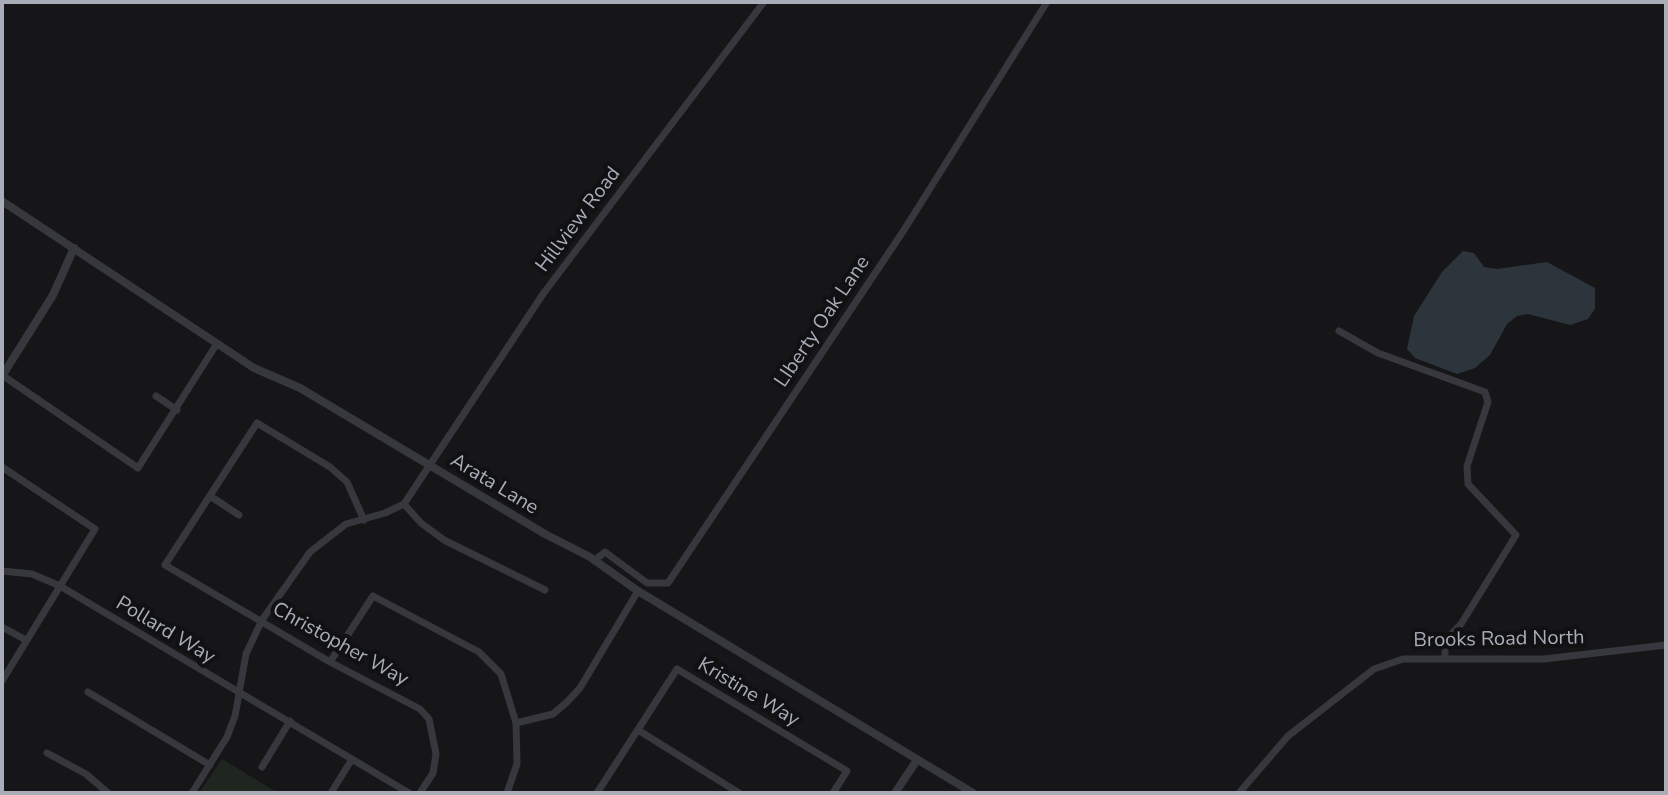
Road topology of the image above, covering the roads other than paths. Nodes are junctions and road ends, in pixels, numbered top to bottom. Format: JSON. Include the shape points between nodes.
{"nodes":[{"id":1,"x":764,"y":2,"type":"edge"},
{"id":2,"x":1047,"y":2,"type":"edge"},
{"id":3,"x":2,"y":201,"type":"edge"},
{"id":4,"x":74,"y":248,"type":"junction"},
{"id":5,"x":1339,"y":331,"type":"dead end"},
{"id":6,"x":216,"y":345,"type":"junction"},
{"id":7,"x":2,"y":375,"type":"edge"},
{"id":8,"x":156,"y":396,"type":"dead end"},
{"id":9,"x":177,"y":410,"type":"junction"},
{"id":10,"x":428,"y":464,"type":"junction"},
{"id":11,"x":3,"y":470,"type":"edge"},
{"id":12,"x":210,"y":496,"type":"junction"},
{"id":13,"x":404,"y":504,"type":"junction"},
{"id":14,"x":239,"y":515,"type":"dead end"},
{"id":15,"x":364,"y":520,"type":"junction"},
{"id":16,"x":595,"y":560,"type":"junction"},
{"id":17,"x":2,"y":571,"type":"edge"},
{"id":18,"x":60,"y":586,"type":"junction"},
{"id":19,"x":545,"y":590,"type":"dead end"},
{"id":20,"x":638,"y":591,"type":"junction"},
{"id":21,"x":262,"y":620,"type":"junction"},
{"id":22,"x":2,"y":627,"type":"edge"},
{"id":23,"x":26,"y":640,"type":"junction"},
{"id":24,"x":1666,"y":645,"type":"edge"},
{"id":25,"x":1445,"y":659,"type":"junction"},
{"id":26,"x":330,"y":662,"type":"junction"},
{"id":27,"x":2,"y":681,"type":"edge"},
{"id":28,"x":88,"y":692,"type":"dead end"},
{"id":29,"x":239,"y":694,"type":"junction"},
{"id":30,"x":290,"y":721,"type":"junction"},
{"id":31,"x":516,"y":723,"type":"junction"},
{"id":32,"x":638,"y":730,"type":"junction"},
{"id":33,"x":47,"y":753,"type":"dead end"},
{"id":34,"x":352,"y":759,"type":"junction"},
{"id":35,"x":917,"y":760,"type":"junction"},
{"id":36,"x":210,"y":765,"type":"junction"},
{"id":37,"x":262,"y":767,"type":"dead end"},
{"id":38,"x":108,"y":793,"type":"edge"},
{"id":39,"x":192,"y":793,"type":"edge"},
{"id":40,"x":331,"y":793,"type":"edge"},
{"id":41,"x":409,"y":793,"type":"edge"},
{"id":42,"x":420,"y":793,"type":"edge"},
{"id":43,"x":507,"y":793,"type":"edge"},
{"id":44,"x":597,"y":793,"type":"edge"},
{"id":45,"x":739,"y":793,"type":"edge"},
{"id":46,"x":833,"y":793,"type":"edge"},
{"id":47,"x":895,"y":793,"type":"edge"},
{"id":48,"x":973,"y":793,"type":"edge"},
{"id":49,"x":1239,"y":793,"type":"edge"}],
"edges":[{"from":1,"to":10,"type":"street","name":"Hillview Road","via":[[543,294]]},
{"from":2,"to":16,"type":"street","name":"LIberty Oak Lane","via":[[904,230],[668,583],[647,583],[605,552]]},
{"from":3,"to":4,"type":"street","name":"Arata Lane"},
{"from":4,"to":6,"type":"street","name":"Arata Lane"},
{"from":4,"to":7,"type":"street","via":[[53,295]]},
{"from":5,"to":25,"type":"street","via":[[1378,353],[1485,392],[1488,402],[1467,466],[1468,484],[1516,535],[1475,604],[1445,641]]},
{"from":6,"to":9,"type":"street"},
{"from":6,"to":10,"type":"street","name":"Arata Lane"},
{"from":7,"to":9,"type":"street","via":[[138,468]]},
{"from":8,"to":9,"type":"street"},
{"from":10,"to":13,"type":"street","name":"Hillview Road"},
{"from":10,"to":16,"type":"street","name":"Arata Lane"},
{"from":11,"to":18,"type":"street","via":[[95,529]]},
{"from":12,"to":14,"type":"street"},
{"from":12,"to":15,"type":"street","via":[[257,423],[347,482]]},
{"from":12,"to":21,"type":"street","name":"Christopher Way","via":[[165,565]]},
{"from":13,"to":15,"type":"street"},
{"from":13,"to":19,"type":"street","via":[[444,540]]},
{"from":15,"to":21,"type":"street","via":[[346,524],[321,541]]},
{"from":16,"to":20,"type":"street","name":"Arata Lane"},
{"from":17,"to":18,"type":"street","name":"Pollard Way","via":[[32,574]]},
{"from":18,"to":23,"type":"street"},
{"from":18,"to":29,"type":"street","name":"Pollard Way"},
{"from":20,"to":31,"type":"street","via":[[580,688],[553,714]]},
{"from":20,"to":35,"type":"street","name":"Arata Lane"},
{"from":21,"to":26,"type":"street","name":"Christopher Way"},
{"from":21,"to":29,"type":"street","via":[[246,654]]},
{"from":22,"to":23,"type":"street"},
{"from":23,"to":27,"type":"street"},
{"from":24,"to":25,"type":"street","name":"Brooks Road North","via":[[1544,659]]},
{"from":25,"to":49,"type":"street","name":"Brooks Road North","via":[[1403,659],[1374,669],[1288,736]]},
{"from":26,"to":31,"type":"street","via":[[373,596],[491,662],[509,690]]},
{"from":26,"to":42,"type":"street","name":"Christopher Way","via":[[407,701],[429,719],[436,754],[433,773]]},
{"from":28,"to":36,"type":"street"},
{"from":29,"to":30,"type":"street","name":"Pollard Way"},
{"from":29,"to":36,"type":"street","via":[[227,737]]},
{"from":30,"to":34,"type":"street","name":"Pollard Way"},
{"from":30,"to":37,"type":"street"},
{"from":31,"to":43,"type":"street","via":[[517,764]]},
{"from":32,"to":44,"type":"street","name":"Kristine Way"},
{"from":32,"to":45,"type":"street"},
{"from":32,"to":46,"type":"street","name":"Kristine Way","via":[[677,669],[847,771]]},
{"from":33,"to":38,"type":"street"},
{"from":34,"to":40,"type":"street"},
{"from":34,"to":41,"type":"street","name":"Pollard Way"},
{"from":35,"to":47,"type":"street"},
{"from":35,"to":48,"type":"street","name":"Arata Lane"},
{"from":36,"to":39,"type":"street"}]}
